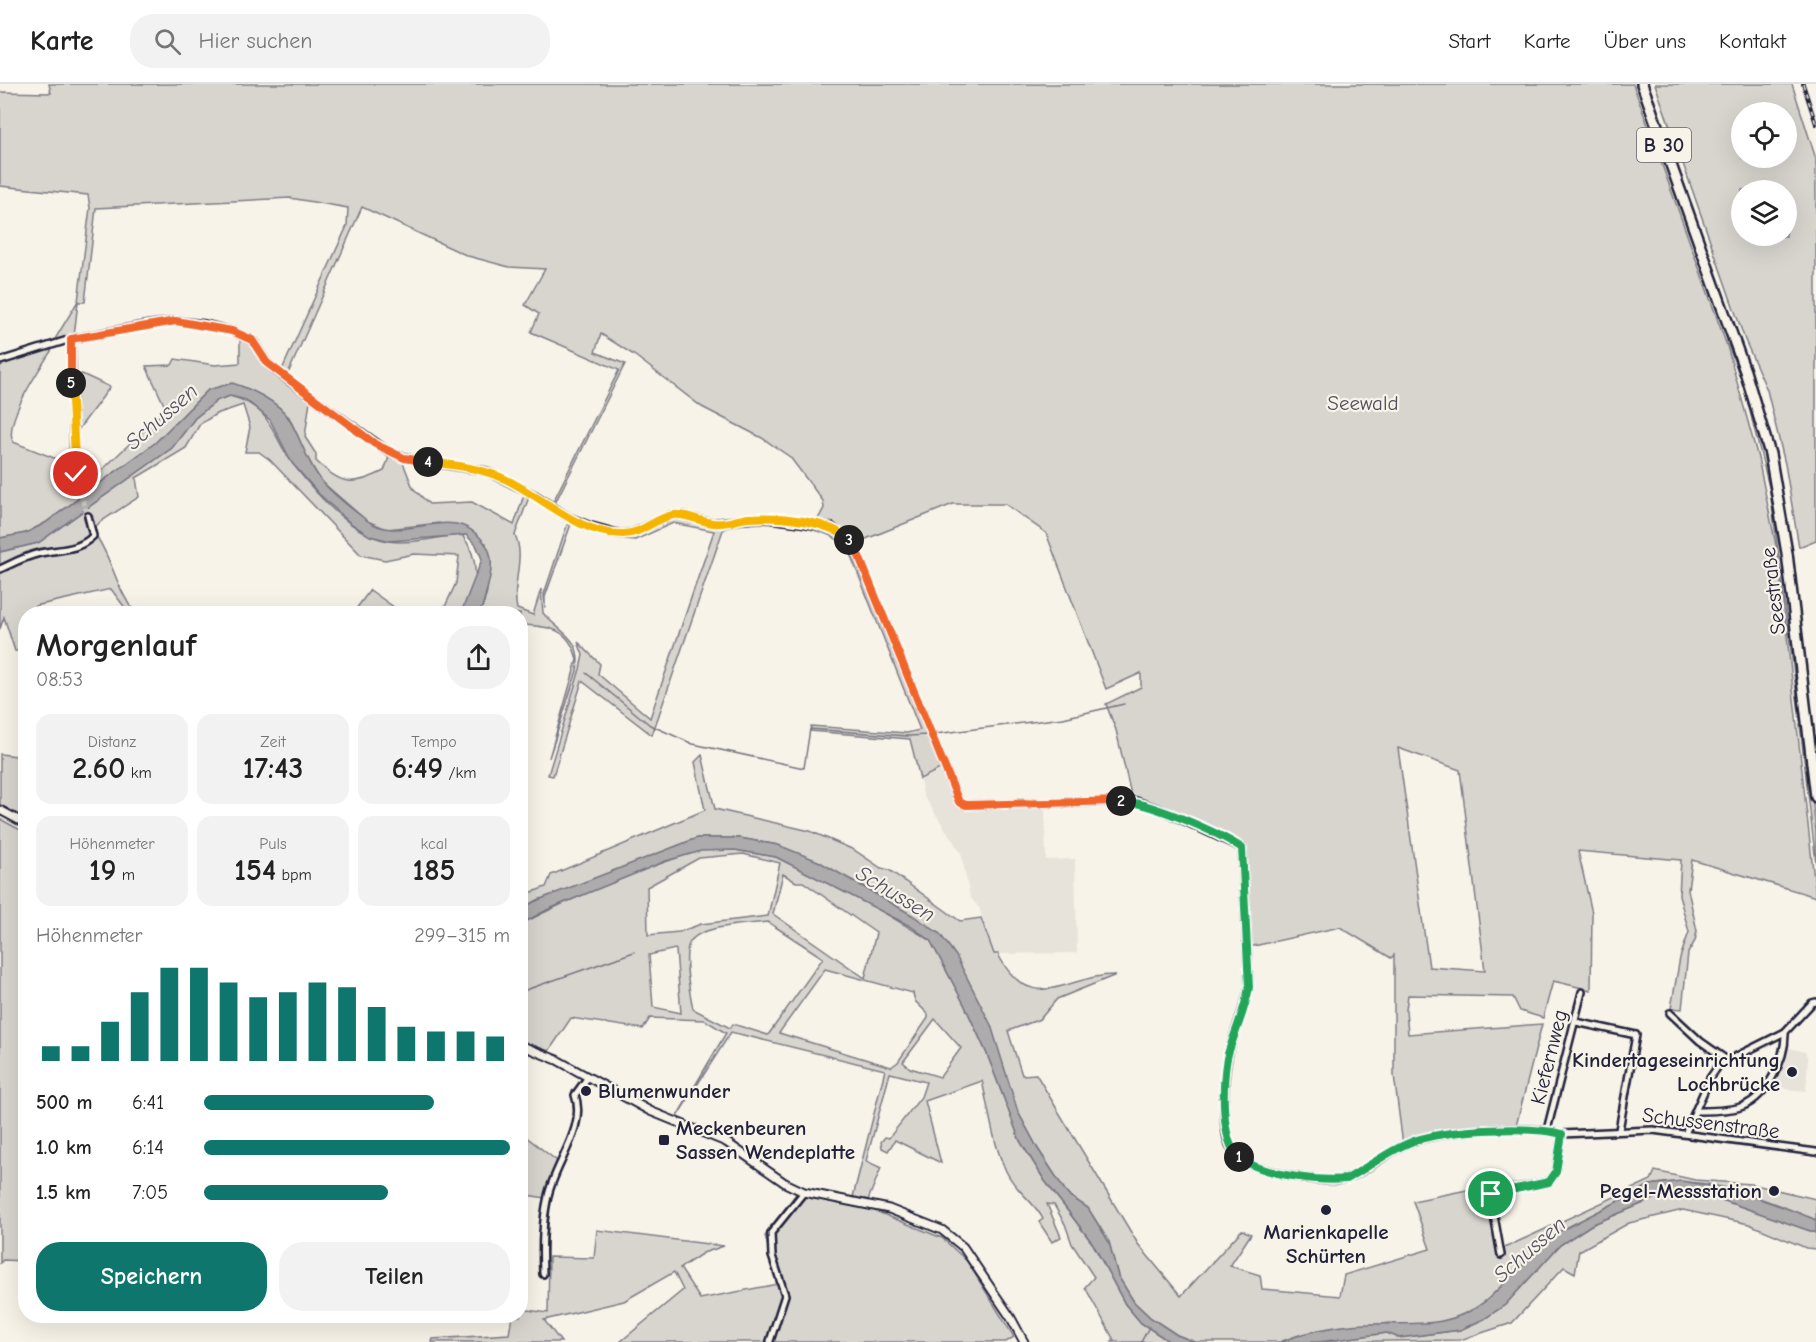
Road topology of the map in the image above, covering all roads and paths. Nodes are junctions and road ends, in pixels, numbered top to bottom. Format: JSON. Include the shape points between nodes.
{"nodes":[{"id":1,"x":1642,"y":84,"type":"edge"},
{"id":2,"x":71,"y":339,"type":"junction"},
{"id":3,"x":0,"y":361,"type":"edge"},
{"id":4,"x":78,"y":486,"type":"tunnel mouth"},
{"id":5,"x":88,"y":516,"type":"tunnel mouth"},
{"id":6,"x":0,"y":568,"type":"edge"},
{"id":7,"x":1816,"y":797,"type":"edge"},
{"id":8,"x":0,"y":810,"type":"edge"},
{"id":9,"x":18,"y":820,"type":"edge"},
{"id":10,"x":1582,"y":993,"type":"dead end"},
{"id":11,"x":1816,"y":1002,"type":"edge"},
{"id":12,"x":1670,"y":1013,"type":"dead end"},
{"id":13,"x":1576,"y":1022,"type":"junction"},
{"id":14,"x":1785,"y":1032,"type":"junction"},
{"id":15,"x":528,"y":1048,"type":"edge"},
{"id":16,"x":1727,"y":1060,"type":"junction"},
{"id":17,"x":588,"y":1077,"type":"junction"},
{"id":18,"x":1695,"y":1111,"type":"junction"},
{"id":19,"x":1547,"y":1130,"type":"junction"},
{"id":20,"x":1619,"y":1130,"type":"junction"},
{"id":21,"x":1562,"y":1134,"type":"junction"},
{"id":22,"x":1685,"y":1134,"type":"junction"},
{"id":23,"x":1816,"y":1152,"type":"edge"},
{"id":24,"x":804,"y":1192,"type":"junction"},
{"id":25,"x":1501,"y":1255,"type":"dead end"},
{"id":26,"x":543,"y":1274,"type":"dead end"},
{"id":27,"x":770,"y":1341,"type":"edge"},
{"id":28,"x":1023,"y":1342,"type":"edge"}],
"edges":[{"from":1,"to":7,"type":"main road","name":"Seestraße","number":"B 30","via":[[1761,423],[1779,498]]},
{"from":2,"to":3,"type":"street"},
{"from":2,"to":4,"type":"street"},
{"from":2,"to":19,"type":"street","name":"Schussenstraße","via":[[176,321],[244,335],[252,340],[267,363],[391,453],[486,471],[535,495],[568,517],[609,532],[632,533],[663,518],[683,515],[711,523],[762,518],[832,527],[854,544],[959,802],[966,805],[1136,801],[1242,848],[1249,987],[1228,1055],[1225,1121],[1234,1154],[1257,1167],[1337,1180],[1347,1179],[1420,1139],[1461,1133]]},
{"from":5,"to":6,"type":"street","via":[[93,536],[79,546],[38,554]]},
{"from":8,"to":9,"type":"street"},
{"from":10,"to":13,"type":"street","name":"Kiefernweg"},
{"from":11,"to":14,"type":"street"},
{"from":12,"to":16,"type":"street"},
{"from":13,"to":19,"type":"street","name":"Kiefernweg"},
{"from":13,"to":20,"type":"street","via":[[1636,1035]]},
{"from":14,"to":16,"type":"street"},
{"from":14,"to":18,"type":"street","via":[[1775,1072],[1753,1100],[1737,1108]]},
{"from":15,"to":17,"type":"street"},
{"from":16,"to":18,"type":"street","via":[[1710,1078]]},
{"from":17,"to":24,"type":"street","via":[[657,1115],[726,1142]]},
{"from":17,"to":26,"type":"street","via":[[575,1095],[579,1108],[577,1125],[548,1193],[542,1230]]},
{"from":18,"to":22,"type":"street"},
{"from":19,"to":21,"type":"street","name":"Schussenstraße"},
{"from":20,"to":21,"type":"street","name":"Schussenstraße"},
{"from":20,"to":22,"type":"street","name":"Schussenstraße"},
{"from":21,"to":25,"type":"street","via":[[1556,1172],[1549,1182],[1491,1194]]},
{"from":22,"to":23,"type":"street","name":"Schussenstraße"},
{"from":24,"to":27,"type":"street","via":[[771,1233],[772,1256],[785,1295]]},
{"from":24,"to":28,"type":"street","via":[[889,1209],[951,1236],[986,1279]]}]}
